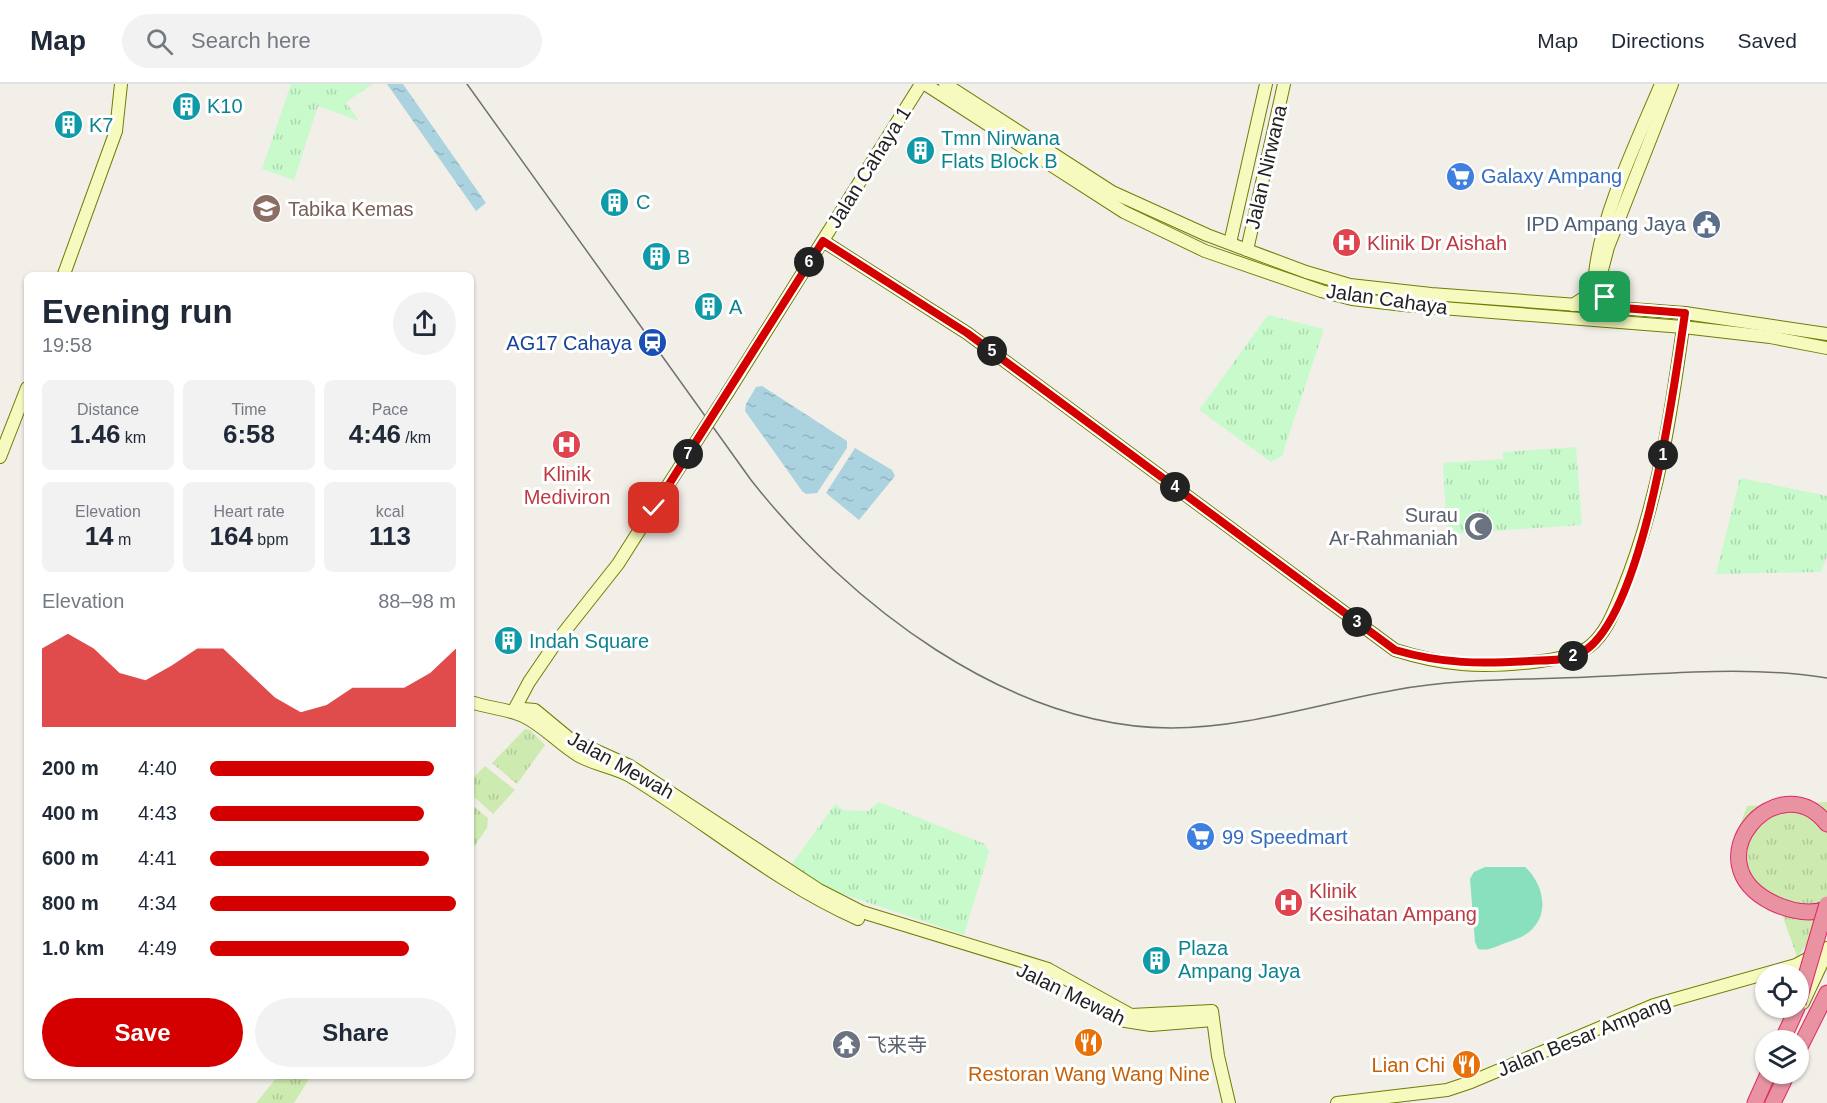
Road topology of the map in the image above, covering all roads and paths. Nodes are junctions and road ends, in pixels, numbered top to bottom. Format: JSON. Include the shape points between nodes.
{"nodes":[{"id":1,"x":121,"y":84,"type":"edge"},
{"id":2,"x":907,"y":84,"type":"edge"},
{"id":3,"x":923,"y":84,"type":"edge"},
{"id":4,"x":945,"y":84,"type":"edge"},
{"id":5,"x":1266,"y":84,"type":"edge"},
{"id":6,"x":1284,"y":84,"type":"edge"},
{"id":7,"x":1661,"y":84,"type":"edge"},
{"id":8,"x":1672,"y":84,"type":"edge"},
{"id":9,"x":941,"y":97,"type":"junction"},
{"id":10,"x":906,"y":107,"type":"junction"},
{"id":11,"x":1277,"y":121,"type":"junction"},
{"id":12,"x":1251,"y":152,"type":"junction"},
{"id":13,"x":1236,"y":219,"type":"junction"},
{"id":14,"x":1253,"y":225,"type":"junction"},
{"id":15,"x":1207,"y":235,"type":"junction"},
{"id":16,"x":823,"y":241,"type":"junction"},
{"id":17,"x":1238,"y":248,"type":"junction"},
{"id":18,"x":1205,"y":251,"type":"junction"},
{"id":19,"x":1270,"y":258,"type":"junction"},
{"id":20,"x":65,"y":272,"type":"edge"},
{"id":21,"x":1273,"y":276,"type":"junction"},
{"id":22,"x":1597,"y":285,"type":"junction"},
{"id":23,"x":1573,"y":305,"type":"junction"},
{"id":24,"x":1596,"y":307,"type":"junction"},
{"id":25,"x":1623,"y":308,"type":"junction"},
{"id":26,"x":1685,"y":313,"type":"junction"},
{"id":27,"x":1596,"y":320,"type":"junction"},
{"id":28,"x":1683,"y":327,"type":"junction"},
{"id":29,"x":1827,"y":334,"type":"edge"},
{"id":30,"x":1827,"y":348,"type":"edge"},
{"id":31,"x":22,"y":417,"type":"edge"},
{"id":32,"x":0,"y":457,"type":"edge"},
{"id":33,"x":529,"y":682,"type":"junction"},
{"id":34,"x":474,"y":703,"type":"edge"},
{"id":35,"x":535,"y":710,"type":"junction"},
{"id":36,"x":513,"y":712,"type":"junction"},
{"id":37,"x":1827,"y":824,"type":"edge"},
{"id":38,"x":1827,"y":904,"type":"edge"},
{"id":39,"x":1827,"y":909,"type":"edge"},
{"id":40,"x":1827,"y":940,"type":"edge"},
{"id":41,"x":1827,"y":950,"type":"edge"},
{"id":42,"x":1809,"y":967,"type":"edge"},
{"id":43,"x":1809,"y":981,"type":"edge"},
{"id":44,"x":1827,"y":982,"type":"edge"},
{"id":45,"x":1827,"y":993,"type":"edge"},
{"id":46,"x":1213,"y":1015,"type":"junction"},
{"id":47,"x":1788,"y":1030,"type":"edge"},
{"id":48,"x":1803,"y":1030,"type":"edge"},
{"id":49,"x":1808,"y":1030,"type":"edge"},
{"id":50,"x":1762,"y":1084,"type":"edge"},
{"id":51,"x":1777,"y":1084,"type":"edge"},
{"id":52,"x":1782,"y":1084,"type":"edge"},
{"id":53,"x":1229,"y":1103,"type":"edge"},
{"id":54,"x":1337,"y":1103,"type":"edge"},
{"id":55,"x":1753,"y":1103,"type":"edge"},
{"id":56,"x":1767,"y":1103,"type":"edge"},
{"id":57,"x":1773,"y":1103,"type":"edge"}],
"edges":[{"from":1,"to":20,"type":"street","via":[[113,138]]},
{"from":2,"to":10,"type":"street"},
{"from":3,"to":9,"type":"street","name":"Jalan Cahaya"},
{"from":3,"to":10,"type":"street","name":"Jalan Cahaya 1"},
{"from":4,"to":15,"type":"street","name":"Jalan Cahaya","via":[[1112,192]]},
{"from":5,"to":12,"type":"street","name":"Jalan Nirwana"},
{"from":6,"to":11,"type":"street","name":"Jalan Nirwana"},
{"from":7,"to":22,"type":"street","via":[[1600,243]]},
{"from":8,"to":22,"type":"street"},
{"from":9,"to":10,"type":"street","via":[[924,96]]},
{"from":9,"to":18,"type":"street","name":"Jalan Cahaya","via":[[1124,212]]},
{"from":10,"to":16,"type":"street","name":"Jalan Cahaya 1"},
{"from":11,"to":12,"type":"street","via":[[1269,128],[1262,148]]},
{"from":11,"to":14,"type":"street","name":"Jalan Nirwana"},
{"from":12,"to":13,"type":"street","name":"Jalan Nirwana"},
{"from":13,"to":15,"type":"street","via":[[1227,231]]},
{"from":13,"to":17,"type":"street","name":"Jalan Nirwana"},
{"from":14,"to":17,"type":"street","name":"Jalan Nirwana"},
{"from":14,"to":19,"type":"street","via":[[1256,243]]},
{"from":15,"to":17,"type":"street","name":"Jalan Cahaya"},
{"from":16,"to":28,"type":"street","via":[[967,333],[1395,650],[1464,665],[1563,658],[1580,654],[1602,634],[1635,560],[1655,490],[1667,438]]},
{"from":16,"to":33,"type":"street","name":"Jalan Cahaya 1","bridge":true,"via":[[618,564]]},
{"from":17,"to":18,"type":"street"},
{"from":17,"to":19,"type":"street","name":"Jalan Cahaya"},
{"from":17,"to":21,"type":"street"},
{"from":18,"to":21,"type":"street","name":"Jalan Cahaya"},
{"from":19,"to":23,"type":"street","name":"Jalan Cahaya","via":[[1350,285]]},
{"from":21,"to":27,"type":"street","name":"Jalan Cahaya","via":[[1352,299]]},
{"from":22,"to":23,"type":"street"},
{"from":22,"to":24,"type":"street"},
{"from":22,"to":25,"type":"street","via":[[1611,303]]},
{"from":23,"to":24,"type":"street","name":"Jalan Cahaya"},
{"from":24,"to":25,"type":"street","name":"Jalan Cahaya"},
{"from":24,"to":27,"type":"street"},
{"from":25,"to":26,"type":"street","name":"Jalan Cahaya"},
{"from":26,"to":28,"type":"street"},
{"from":26,"to":29,"type":"street","name":"Jalan Cahaya"},
{"from":27,"to":28,"type":"street","name":"Jalan Cahaya"},
{"from":28,"to":30,"type":"street","name":"Jalan Cahaya"},
{"from":31,"to":32,"type":"street"},
{"from":33,"to":35,"type":"street","via":[[528,696]]},
{"from":33,"to":36,"type":"street","name":"Jalan Cahaya 1"},
{"from":34,"to":36,"type":"street"},
{"from":35,"to":36,"type":"street"},
{"from":35,"to":46,"type":"street","name":"Jalan Mewah","via":[[570,739],[630,766],[819,890],[862,912],[1048,969],[1131,1015]]},
{"from":36,"to":46,"type":"street","name":"Jalan Mewah","via":[[537,724],[582,757],[627,775],[839,910],[1030,971],[1130,1024],[1151,1025]]},
{"from":37,"to":39,"type":"highway","via":[[1816,813],[1794,805],[1771,808],[1750,823],[1740,845],[1741,870],[1752,888],[1770,901],[1797,911]]},
{"from":38,"to":42,"type":"highway","bridge":true},
{"from":40,"to":43,"type":"highway","bridge":true},
{"from":41,"to":47,"type":"street"},
{"from":41,"to":54,"type":"street","name":"Jalan Besar Ampang","via":[[1796,965],[1654,1005],[1447,1090]]},
{"from":44,"to":48,"type":"street"},
{"from":45,"to":49,"type":"highway"},
{"from":46,"to":53,"type":"street"},
{"from":50,"to":55,"type":"highway"},
{"from":51,"to":56,"type":"street"},
{"from":52,"to":57,"type":"highway"}]}
